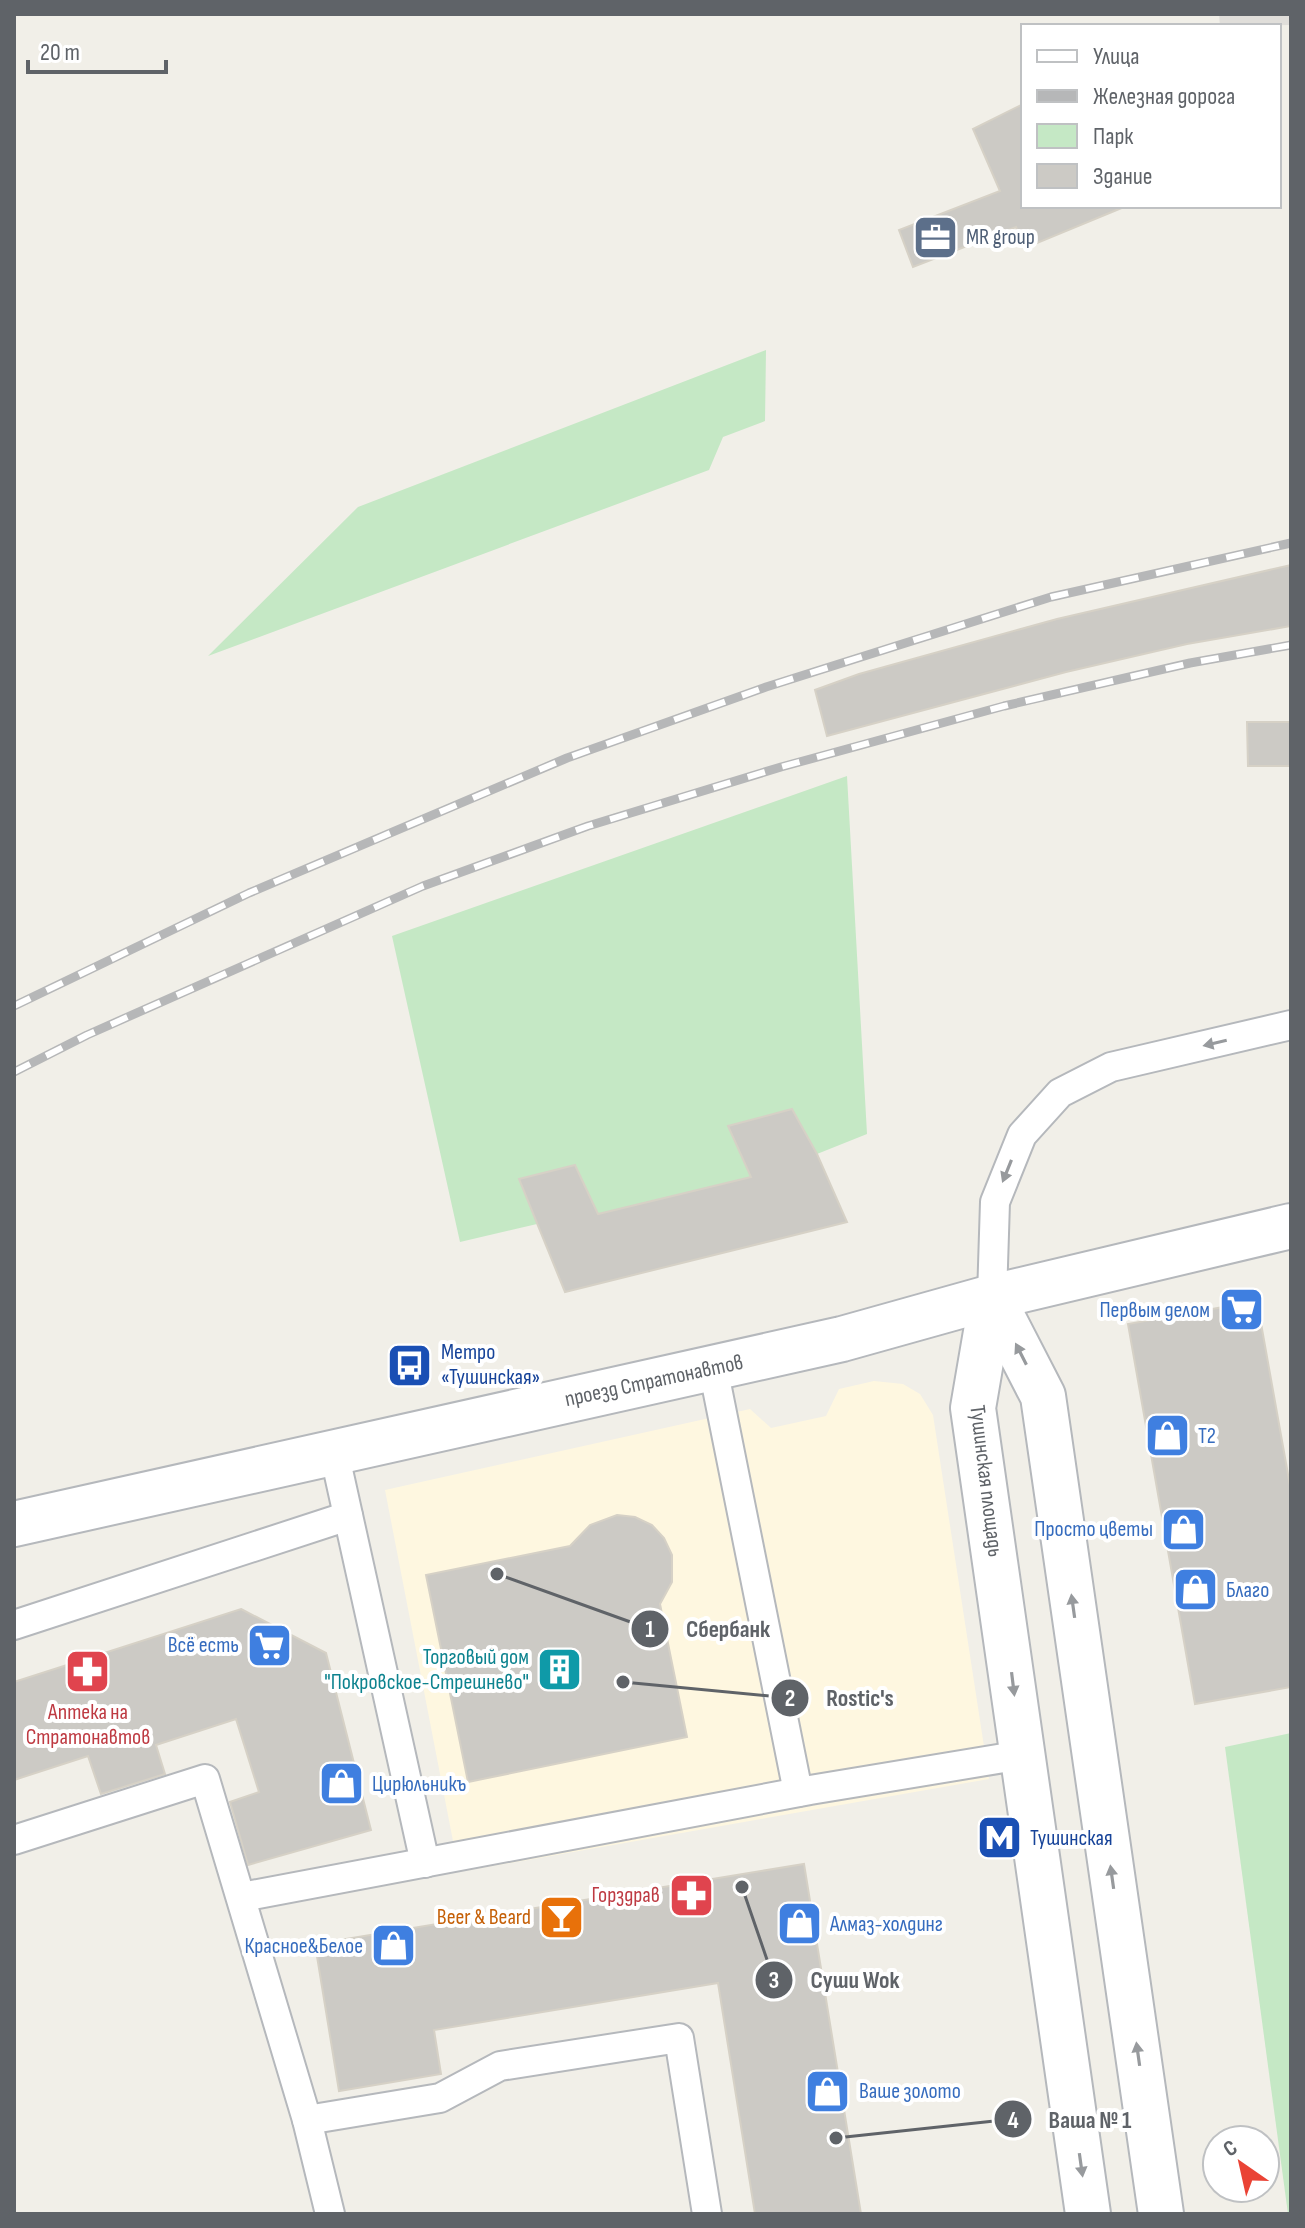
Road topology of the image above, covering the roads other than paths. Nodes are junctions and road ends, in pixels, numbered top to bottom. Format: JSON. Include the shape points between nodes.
{"nodes":[{"id":1,"x":1291,"y":1025,"type":"edge"},
{"id":2,"x":1291,"y":1226,"type":"edge"},
{"id":3,"x":992,"y":1297,"type":"junction"},
{"id":4,"x":713,"y":1368,"type":"junction"},
{"id":5,"x":334,"y":1452,"type":"junction"},
{"id":6,"x":348,"y":1516,"type":"junction"},
{"id":7,"x":14,"y":1524,"type":"edge"},
{"id":8,"x":14,"y":1625,"type":"edge"},
{"id":9,"x":1022,"y":1755,"type":"junction"},
{"id":10,"x":798,"y":1792,"type":"junction"},
{"id":11,"x":14,"y":1840,"type":"edge"},
{"id":12,"x":425,"y":1863,"type":"junction"},
{"id":13,"x":242,"y":1897,"type":"junction"},
{"id":14,"x":307,"y":2120,"type":"junction"},
{"id":15,"x":330,"y":2214,"type":"edge"},
{"id":16,"x":707,"y":2214,"type":"edge"},
{"id":17,"x":1088,"y":2214,"type":"edge"},
{"id":18,"x":1161,"y":2214,"type":"edge"}],
"edges":[{"from":1,"to":3,"type":"lane","one_way":true,"via":[[1111,1067],[1060,1093],[1022,1135],[995,1202]]},
{"from":2,"to":3,"type":"street","name":"проезд Стратонавтов"},
{"from":3,"to":4,"type":"street","name":"проезд Стратонавтов"},
{"from":3,"to":9,"type":"street","name":"Тушинская площадь","one_way":true,"via":[[973,1408]]},
{"from":18,"to":3,"type":"street","one_way":true,"via":[[1043,1396]]},
{"from":4,"to":5,"type":"street","name":"проезд Стратонавтов"},
{"from":4,"to":10,"type":"lane"},
{"from":5,"to":6,"type":"lane"},
{"from":5,"to":7,"type":"street","name":"проезд Стратонавтов"},
{"from":6,"to":8,"type":"lane"},
{"from":6,"to":12,"type":"lane"},
{"from":9,"to":10,"type":"lane"},
{"from":9,"to":17,"type":"street","name":"Тушинская площадь","one_way":true},
{"from":10,"to":12,"type":"lane"},
{"from":11,"to":13,"type":"lane","via":[[205,1779]]},
{"from":12,"to":13,"type":"lane"},
{"from":13,"to":14,"type":"lane"},
{"from":14,"to":15,"type":"lane"},
{"from":14,"to":16,"type":"lane","via":[[440,2098],[500,2066],[679,2038]]}]}
